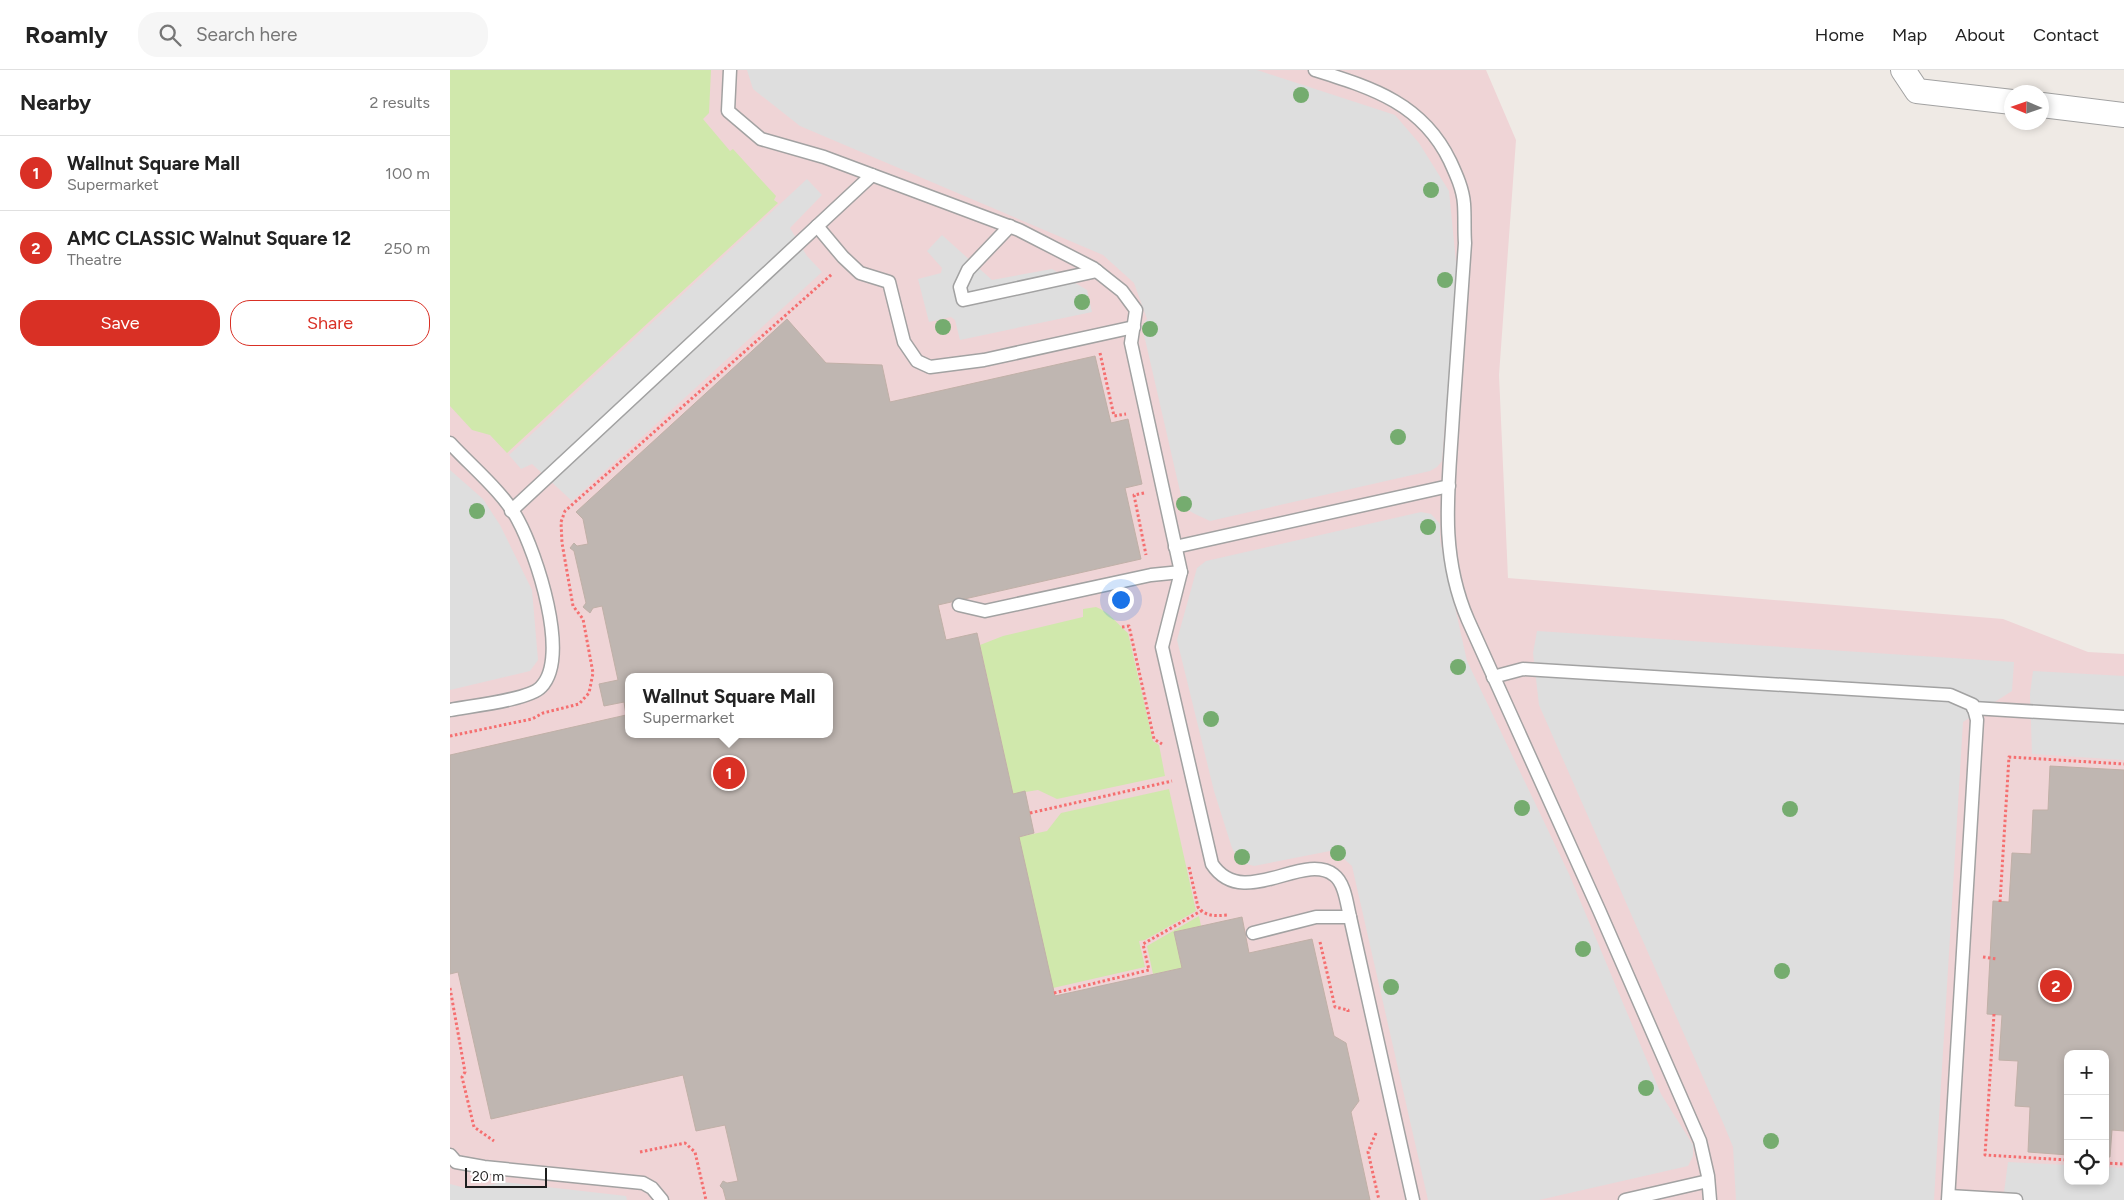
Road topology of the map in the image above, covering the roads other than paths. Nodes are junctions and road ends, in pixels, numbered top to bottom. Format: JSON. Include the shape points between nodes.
{"nodes":[{"id":1,"x":730,"y":70,"type":"edge"},
{"id":2,"x":1315,"y":70,"type":"edge"},
{"id":3,"x":1903,"y":70,"type":"edge"},
{"id":4,"x":2004,"y":101,"type":"edge"},
{"id":5,"x":2049,"y":106,"type":"edge"},
{"id":6,"x":2124,"y":115,"type":"edge"},
{"id":7,"x":872,"y":175,"type":"junction"},
{"id":8,"x":817,"y":226,"type":"junction"},
{"id":9,"x":1010,"y":226,"type":"junction"},
{"id":10,"x":1097,"y":271,"type":"junction"},
{"id":11,"x":1134,"y":326,"type":"junction"},
{"id":12,"x":450,"y":443,"type":"edge"},
{"id":13,"x":1449,"y":486,"type":"junction"},
{"id":14,"x":511,"y":511,"type":"junction"},
{"id":15,"x":1175,"y":547,"type":"junction"},
{"id":16,"x":1181,"y":572,"type":"junction"},
{"id":17,"x":959,"y":605,"type":"dead end"},
{"id":18,"x":1493,"y":677,"type":"junction"},
{"id":19,"x":1973,"y":708,"type":"junction"},
{"id":20,"x":450,"y":710,"type":"edge"},
{"id":21,"x":2124,"y":717,"type":"edge"},
{"id":22,"x":1350,"y":917,"type":"junction"},
{"id":23,"x":1253,"y":933,"type":"dead end"},
{"id":24,"x":450,"y":1155,"type":"edge"},
{"id":25,"x":1708,"y":1181,"type":"junction"},
{"id":26,"x":1949,"y":1198,"type":"edge"},
{"id":27,"x":662,"y":1200,"type":"edge"},
{"id":28,"x":1413,"y":1200,"type":"edge"},
{"id":29,"x":1625,"y":1200,"type":"edge"},
{"id":30,"x":1710,"y":1200,"type":"edge"},
{"id":31,"x":2016,"y":1200,"type":"edge"}],
"edges":[{"from":1,"to":7,"type":"lane","via":[[728,111],[761,139]]},
{"from":2,"to":13,"type":"lane","via":[[1373,89],[1406,108],[1441,145],[1458,179],[1464,204],[1465,242]]},
{"from":3,"to":4,"type":"street","via":[[1917,91]]},
{"from":5,"to":6,"type":"street"},
{"from":7,"to":8,"type":"lane"},
{"from":7,"to":9,"type":"lane"},
{"from":8,"to":11,"type":"lane","via":[[860,273],[890,282],[904,342],[917,361],[930,367],[984,360]]},
{"from":8,"to":14,"type":"lane"},
{"from":9,"to":10,"type":"lane"},
{"from":9,"to":10,"type":"lane","via":[[968,270],[960,287],[963,300]]},
{"from":10,"to":11,"type":"lane","via":[[1122,291],[1136,310]]},
{"from":11,"to":15,"type":"lane","via":[[1131,343]]},
{"from":12,"to":14,"type":"lane"},
{"from":13,"to":15,"type":"lane"},
{"from":13,"to":18,"type":"lane","via":[[1449,555],[1461,603]]},
{"from":14,"to":20,"type":"lane","via":[[518,519],[537,563],[554,636],[550,668],[543,686],[531,695]]},
{"from":15,"to":16,"type":"lane"},
{"from":16,"to":17,"type":"lane","via":[[1151,575],[986,611]]},
{"from":16,"to":22,"type":"lane","via":[[1162,647],[1212,864],[1218,873],[1239,883],[1310,870],[1325,871],[1334,875],[1341,885]]},
{"from":18,"to":19,"type":"lane","via":[[1523,669],[1950,695],[1964,700]]},
{"from":18,"to":25,"type":"lane","via":[[1700,1141]]},
{"from":19,"to":21,"type":"lane"},
{"from":19,"to":26,"type":"lane","via":[[1977,720]]},
{"from":22,"to":23,"type":"lane","via":[[1316,917]]},
{"from":22,"to":28,"type":"lane"},
{"from":24,"to":27,"type":"lane","via":[[456,1162],[484,1167],[643,1183]]},
{"from":25,"to":29,"type":"lane"},
{"from":25,"to":30,"type":"lane"},
{"from":26,"to":31,"type":"lane"}]}
